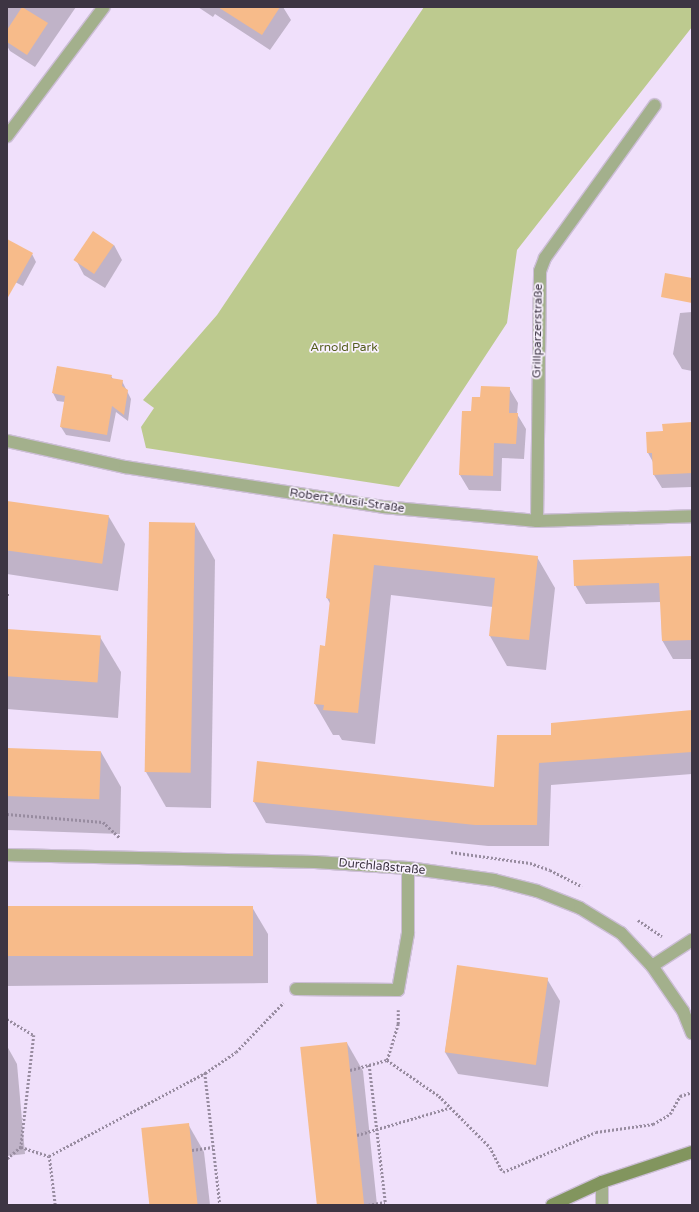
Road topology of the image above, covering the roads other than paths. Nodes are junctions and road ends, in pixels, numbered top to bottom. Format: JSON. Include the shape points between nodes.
{"nodes":[{"id":1,"x":104,"y":7,"type":"edge"},
{"id":2,"x":655,"y":105,"type":"dead end"},
{"id":3,"x":7,"y":136,"type":"edge"},
{"id":4,"x":7,"y":441,"type":"edge"},
{"id":5,"x":692,"y":516,"type":"edge"},
{"id":6,"x":537,"y":521,"type":"junction"},
{"id":7,"x":7,"y":855,"type":"edge"},
{"id":8,"x":408,"y":868,"type":"junction"},
{"id":9,"x":692,"y":940,"type":"edge"},
{"id":10,"x":652,"y":966,"type":"junction"},
{"id":11,"x":296,"y":989,"type":"road end"},
{"id":12,"x":692,"y":1033,"type":"edge"},
{"id":13,"x":692,"y":1152,"type":"edge"},
{"id":14,"x":602,"y":1182,"type":"junction"},
{"id":15,"x":552,"y":1205,"type":"edge"},
{"id":16,"x":602,"y":1205,"type":"edge"}],
"edges":[{"from":1,"to":3,"type":"street"},
{"from":2,"to":6,"type":"street","name":"Grillparzerstraße","via":[[545,258],[540,272]]},
{"from":4,"to":6,"type":"street","name":"Robert-Musil-Straße","via":[[125,467],[383,507]]},
{"from":5,"to":6,"type":"street","name":"Robert-Musil-Straße"},
{"from":7,"to":8,"type":"street","name":"Durchlaßstraße","via":[[315,862]]},
{"from":8,"to":10,"type":"street","name":"Durchlaßstraße","via":[[494,880],[537,891],[580,908],[622,933]]},
{"from":8,"to":11,"type":"street","via":[[408,933],[398,990]]},
{"from":9,"to":10,"type":"street"},
{"from":10,"to":12,"type":"street","name":"Durchlaßstraße","via":[[683,1011]]},
{"from":13,"to":14,"type":"main road"},
{"from":14,"to":15,"type":"main road"},
{"from":14,"to":16,"type":"street"}]}
